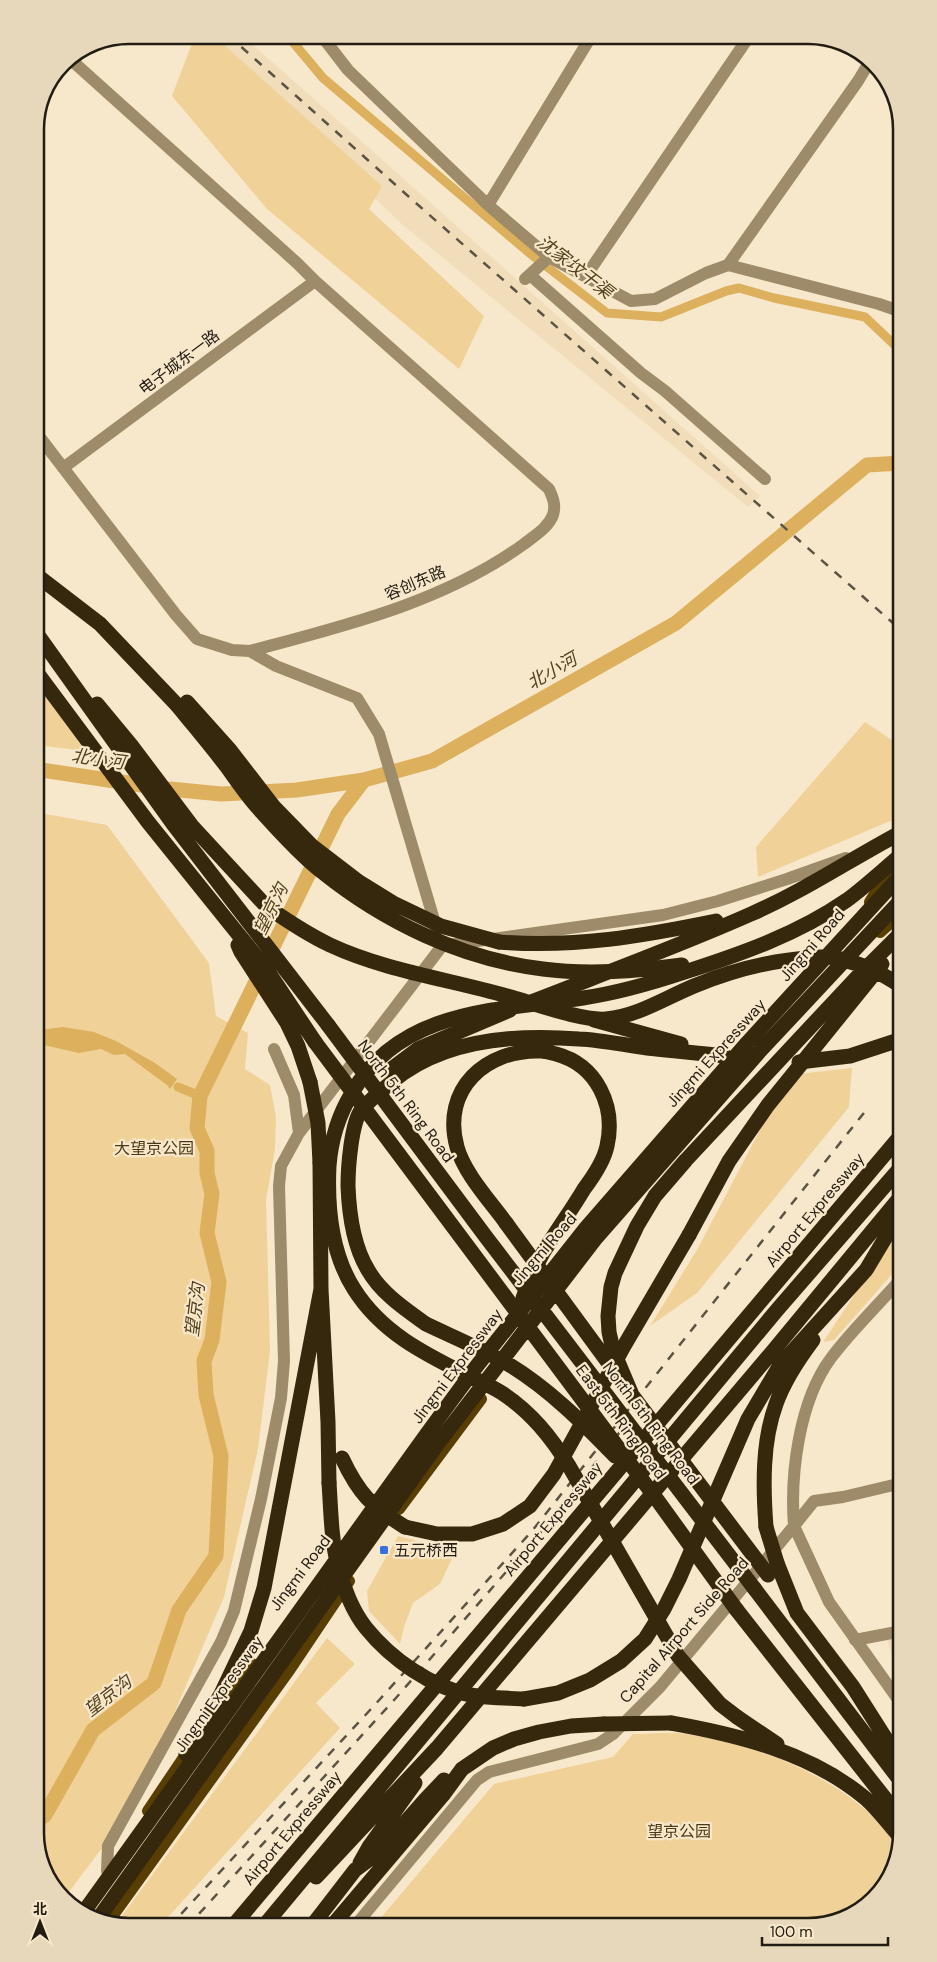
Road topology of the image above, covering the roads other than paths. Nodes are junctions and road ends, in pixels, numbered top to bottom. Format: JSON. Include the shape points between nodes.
{"nodes":[{"id":1,"x":328,"y":44,"type":"edge"},
{"id":2,"x":586,"y":44,"type":"edge"},
{"id":3,"x":744,"y":44,"type":"edge"},
{"id":4,"x":75,"y":64,"type":"edge"},
{"id":5,"x":866,"y":67,"type":"edge"},
{"id":6,"x":69,"y":69,"type":"edge"},
{"id":7,"x":488,"y":205,"type":"junction"},
{"id":8,"x":549,"y":257,"type":"junction"},
{"id":9,"x":728,"y":265,"type":"junction"},
{"id":10,"x":586,"y":276,"type":"junction"},
{"id":11,"x":314,"y":281,"type":"junction"},
{"id":12,"x":893,"y":309,"type":"edge"},
{"id":13,"x":44,"y":443,"type":"edge"},
{"id":14,"x":63,"y":468,"type":"junction"},
{"id":15,"x":765,"y":479,"type":"dead end"},
{"id":16,"x":44,"y":581,"type":"edge"},
{"id":17,"x":44,"y":640,"type":"edge"},
{"id":18,"x":44,"y":642,"type":"edge"},
{"id":19,"x":250,"y":651,"type":"junction"},
{"id":20,"x":44,"y":682,"type":"edge"},
{"id":21,"x":182,"y":704,"type":"junction"},
{"id":22,"x":893,"y":837,"type":"edge"},
{"id":23,"x":865,"y":852,"type":"junction"},
{"id":24,"x":893,"y":861,"type":"edge"},
{"id":25,"x":893,"y":863,"type":"edge"},
{"id":26,"x":893,"y":884,"type":"edge"},
{"id":27,"x":893,"y":909,"type":"edge"},
{"id":28,"x":752,"y":914,"type":"junction"},
{"id":29,"x":893,"y":920,"type":"edge"},
{"id":30,"x":893,"y":941,"type":"edge"},
{"id":31,"x":442,"y":946,"type":"junction"},
{"id":32,"x":893,"y":950,"type":"edge"},
{"id":33,"x":742,"y":952,"type":"junction"},
{"id":34,"x":263,"y":976,"type":"junction"},
{"id":35,"x":893,"y":981,"type":"edge"},
{"id":36,"x":584,"y":1017,"type":"junction"},
{"id":37,"x":893,"y":1042,"type":"edge"},
{"id":38,"x":274,"y":1049,"type":"dead end"},
{"id":39,"x":725,"y":1056,"type":"junction"},
{"id":40,"x":360,"y":1111,"type":"junction"},
{"id":41,"x":299,"y":1133,"type":"junction"},
{"id":42,"x":893,"y":1145,"type":"edge"},
{"id":43,"x":893,"y":1176,"type":"edge"},
{"id":44,"x":893,"y":1206,"type":"edge"},
{"id":45,"x":893,"y":1225,"type":"edge"},
{"id":46,"x":866,"y":1270,"type":"junction"},
{"id":47,"x":893,"y":1288,"type":"edge"},
{"id":48,"x":321,"y":1289,"type":"junction"},
{"id":49,"x":523,"y":1298,"type":"junction"},
{"id":50,"x":632,"y":1395,"type":"junction"},
{"id":51,"x":328,"y":1422,"type":"junction"},
{"id":52,"x":893,"y":1485,"type":"edge"},
{"id":53,"x":658,"y":1501,"type":"junction"},
{"id":54,"x":794,"y":1526,"type":"junction"},
{"id":55,"x":772,"y":1569,"type":"junction"},
{"id":56,"x":893,"y":1633,"type":"edge"},
{"id":57,"x":855,"y":1640,"type":"junction"},
{"id":58,"x":893,"y":1693,"type":"edge"},
{"id":59,"x":893,"y":1753,"type":"edge"},
{"id":60,"x":186,"y":1754,"type":"junction"},
{"id":61,"x":429,"y":1757,"type":"junction"},
{"id":62,"x":799,"y":1759,"type":"junction"},
{"id":63,"x":462,"y":1769,"type":"junction"},
{"id":64,"x":893,"y":1771,"type":"edge"},
{"id":65,"x":893,"y":1809,"type":"edge"},
{"id":66,"x":893,"y":1830,"type":"edge"},
{"id":67,"x":355,"y":1870,"type":"junction"},
{"id":68,"x":107,"y":1871,"type":"junction"},
{"id":69,"x":285,"y":1900,"type":"junction"},
{"id":70,"x":83,"y":1905,"type":"edge"},
{"id":71,"x":87,"y":1907,"type":"edge"},
{"id":72,"x":101,"y":1914,"type":"edge"},
{"id":73,"x":112,"y":1917,"type":"edge"},
{"id":74,"x":240,"y":1918,"type":"edge"},
{"id":75,"x":270,"y":1918,"type":"edge"},
{"id":76,"x":318,"y":1918,"type":"edge"},
{"id":77,"x":339,"y":1918,"type":"edge"},
{"id":78,"x":362,"y":1918,"type":"edge"}],
"edges":[{"from":1,"to":7,"type":"street","via":[[348,70]]},
{"from":2,"to":7,"type":"street"},
{"from":3,"to":10,"type":"street"},
{"from":4,"to":11,"type":"street"},
{"from":5,"to":9,"type":"street"},
{"from":6,"to":11,"type":"street","via":[[294,268]]},
{"from":7,"to":8,"type":"street"},
{"from":8,"to":10,"type":"street"},
{"from":8,"to":15,"type":"street","via":[[527,277]]},
{"from":9,"to":10,"type":"street","via":[[647,300],[631,301]]},
{"from":9,"to":12,"type":"street"},
{"from":11,"to":14,"type":"street","name":"电子城东一路"},
{"from":11,"to":19,"type":"street","name":"容创东路","via":[[549,489],[554,502],[553,515],[544,529],[505,557],[447,588],[377,616]]},
{"from":13,"to":14,"type":"street","name":"容创东路"},
{"from":14,"to":19,"type":"street","name":"容创东路","via":[[197,639]]},
{"from":16,"to":21,"type":"highway","via":[[100,624]]},
{"from":17,"to":36,"type":"highway","bridge":true,"via":[[131,745],[192,826],[266,906],[310,935],[354,955]]},
{"from":18,"to":64,"type":"highway","name":"North 5th Ring Road","bridge":true,"via":[[173,824]]},
{"from":19,"to":31,"type":"street","via":[[276,666],[357,698],[379,734]]},
{"from":20,"to":34,"type":"highway","via":[[231,927]]},
{"from":21,"to":28,"type":"highway","bridge":true,"via":[[230,750],[274,807],[312,846],[359,882],[441,926],[499,942],[576,944],[650,934]]},
{"from":21,"to":33,"type":"highway","bridge":true,"via":[[258,808],[320,870],[414,932],[506,962],[578,972],[639,971],[698,963]]},
{"from":22,"to":23,"type":"highway"},
{"from":23,"to":28,"type":"highway","via":[[818,881]]},
{"from":23,"to":31,"type":"street","via":[[718,901],[663,915]]},
{"from":24,"to":33,"type":"highway","bridge":true,"via":[[822,916]]},
{"from":25,"to":49,"type":"main road","name":"Jingmi Road","via":[[867,907]]},
{"from":26,"to":71,"type":"highway","name":"Jingmi Expressway","bridge":true,"via":[[748,1042],[586,1228],[476,1367]]},
{"from":27,"to":72,"type":"highway","name":"Jingmi Expressway","bridge":true,"via":[[759,1052],[590,1246],[439,1442]]},
{"from":28,"to":40,"type":"highway","via":[[465,1028],[418,1050],[388,1072]]},
{"from":29,"to":73,"type":"main road","via":[[869,941],[602,1239],[375,1542],[290,1669]]},
{"from":30,"to":50,"type":"highway","bridge":true,"via":[[686,1160],[655,1196],[637,1226],[615,1273],[608,1316],[613,1350]]},
{"from":31,"to":41,"type":"street"},
{"from":32,"to":51,"type":"highway","bridge":true,"via":[[768,1105],[729,1161],[554,1474],[530,1506],[503,1524],[472,1534],[437,1534],[405,1526],[383,1513],[354,1483]]},
{"from":33,"to":62,"type":"highway","bridge":true,"via":[[624,989],[458,1017],[408,1035],[373,1063],[342,1110],[334,1132],[328,1180],[338,1256],[367,1308],[400,1338],[500,1392],[538,1422],[569,1466],[678,1656],[720,1704]]},
{"from":34,"to":48,"type":"highway","bridge":true,"via":[[298,1046],[310,1082],[318,1123]]},
{"from":34,"to":53,"type":"highway","name":"East 5th Ring Road","bridge":true,"via":[[316,1042]]},
{"from":35,"to":36,"type":"highway","bridge":true,"via":[[861,965],[828,957],[798,958],[736,971],[626,1016]]},
{"from":36,"to":39,"type":"highway","bridge":true},
{"from":37,"to":39,"type":"highway","bridge":true,"via":[[850,1056],[799,1062],[762,1062]]},
{"from":38,"to":41,"type":"street","via":[[294,1095]]},
{"from":39,"to":40,"type":"highway","via":[[580,1039],[491,1040],[454,1048],[404,1071]]},
{"from":40,"to":53,"type":"highway","bridge":true,"via":[[351,1142],[348,1184],[355,1235],[368,1271],[400,1306],[426,1324],[508,1364],[546,1390],[577,1416]]},
{"from":41,"to":68,"type":"street","via":[[281,1166],[279,1186],[284,1361],[281,1398],[234,1611],[222,1642],[108,1846]]},
{"from":42,"to":74,"type":"highway","name":"Airport Expressway"},
{"from":43,"to":69,"type":"highway","via":[[771,1317]]},
{"from":44,"to":61,"type":"highway"},
{"from":45,"to":46,"type":"highway"},
{"from":46,"to":51,"type":"highway","bridge":true,"via":[[780,1365],[762,1394],[679,1579],[644,1639],[621,1661],[590,1680],[558,1693],[524,1699],[469,1695],[414,1671],[387,1651],[365,1627],[338,1567],[332,1534]]},
{"from":46,"to":55,"type":"highway","bridge":true,"via":[[806,1349],[788,1376],[775,1405],[766,1452],[763,1494]]},
{"from":47,"to":54,"type":"street","via":[[831,1358],[814,1387],[794,1470]]},
{"from":48,"to":51,"type":"highway"},
{"from":48,"to":60,"type":"highway","via":[[264,1588],[251,1631]]},
{"from":49,"to":50,"type":"highway","bridge":true,"via":[[542,1255],[594,1174],[607,1148],[610,1129],[608,1108],[600,1086],[584,1068],[566,1057],[543,1050],[515,1053],[493,1060],[474,1074],[454,1109],[457,1147],[466,1167],[506,1223]]},
{"from":49,"to":60,"type":"main road","name":"Jingmi Road"},
{"from":50,"to":55,"type":"highway","bridge":true},
{"from":52,"to":54,"type":"street","name":"Capital Airport Side Road","via":[[814,1501]]},
{"from":53,"to":65,"type":"highway","name":"East 5th Ring Road","bridge":true,"via":[[736,1609]]},
{"from":54,"to":57,"type":"street","via":[[829,1602]]},
{"from":54,"to":78,"type":"street","name":"Capital Airport Side Road","via":[[660,1687],[613,1734],[598,1744],[489,1772],[477,1780]]},
{"from":55,"to":59,"type":"highway","via":[[797,1612],[853,1687]]},
{"from":56,"to":57,"type":"street"},
{"from":57,"to":58,"type":"street"},
{"from":60,"to":68,"type":"main road","name":"Jingmi Road"},
{"from":61,"to":67,"type":"highway","via":[[414,1786]]},
{"from":61,"to":69,"type":"highway","via":[[315,1878]]},
{"from":62,"to":63,"type":"highway","bridge":true,"via":[[735,1735],[671,1722],[571,1726],[539,1732],[493,1748]]},
{"from":62,"to":66,"type":"highway","via":[[831,1774],[866,1799]]},
{"from":63,"to":67,"type":"highway","via":[[446,1778],[379,1852]]},
{"from":63,"to":77,"type":"highway"},
{"from":67,"to":76,"type":"highway"},
{"from":68,"to":70,"type":"main road","name":"Jingmi Road"},
{"from":69,"to":75,"type":"highway"}]}
